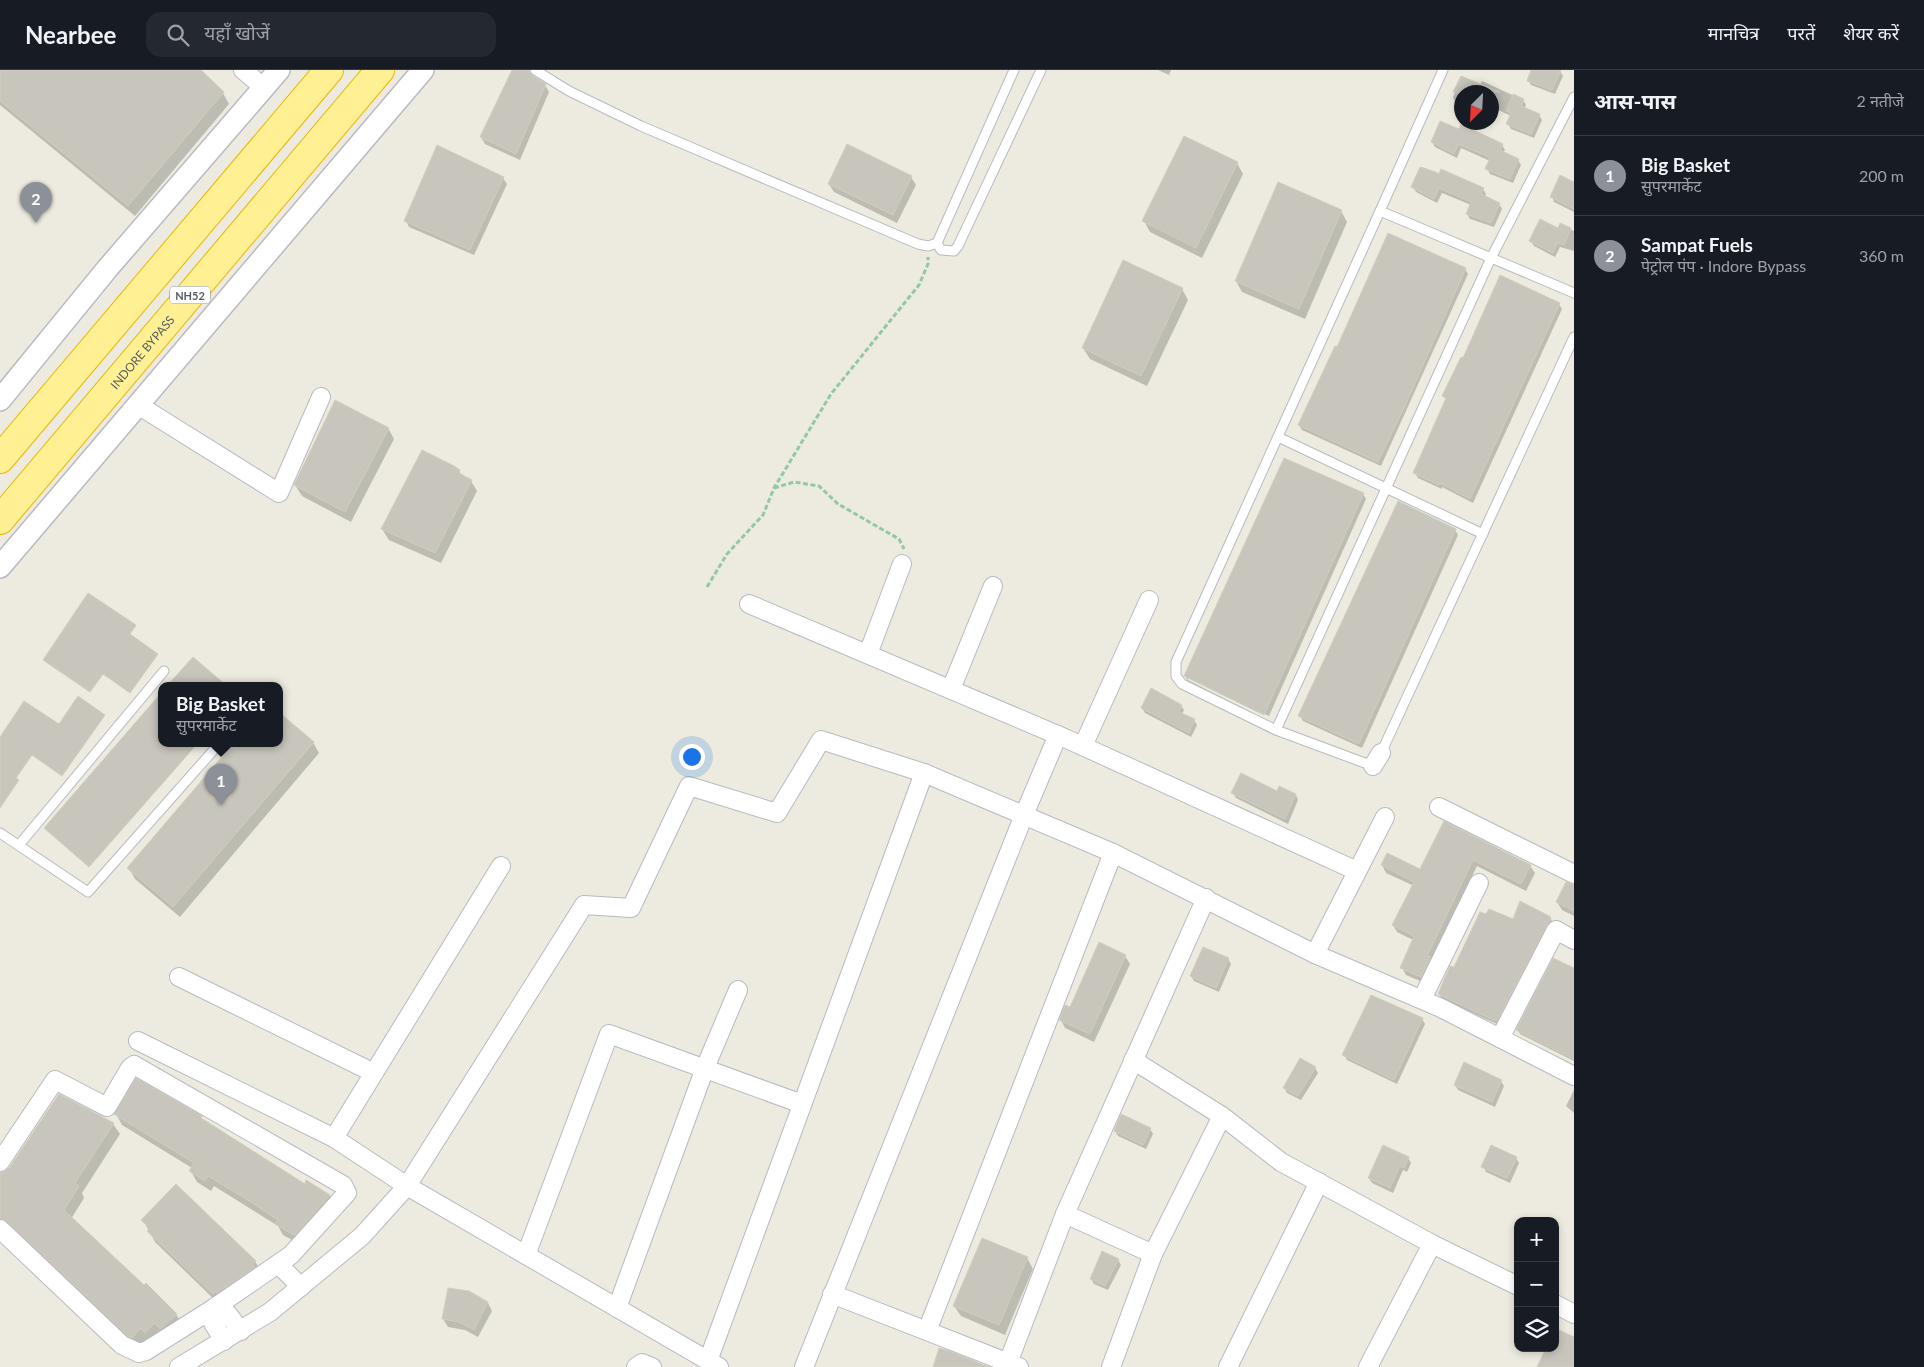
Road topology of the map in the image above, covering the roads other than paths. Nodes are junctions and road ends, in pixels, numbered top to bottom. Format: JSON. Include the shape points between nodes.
{"nodes":[{"id":1,"x":243,"y":70,"type":"edge"},
{"id":2,"x":279,"y":70,"type":"edge"},
{"id":3,"x":329,"y":70,"type":"edge"},
{"id":4,"x":380,"y":70,"type":"edge"},
{"id":5,"x":422,"y":70,"type":"edge"},
{"id":6,"x":535,"y":70,"type":"edge"},
{"id":7,"x":1014,"y":70,"type":"edge"},
{"id":8,"x":1040,"y":70,"type":"edge"},
{"id":9,"x":1443,"y":70,"type":"edge"},
{"id":10,"x":264,"y":88,"type":"junction"},
{"id":11,"x":1574,"y":97,"type":"edge"},
{"id":12,"x":1380,"y":211,"type":"junction"},
{"id":13,"x":932,"y":245,"type":"junction"},
{"id":14,"x":1491,"y":258,"type":"junction"},
{"id":15,"x":1574,"y":293,"type":"edge"},
{"id":16,"x":1574,"y":337,"type":"edge"},
{"id":17,"x":321,"y":397,"type":"dead end"},
{"id":18,"x":0,"y":400,"type":"edge"},
{"id":19,"x":138,"y":405,"type":"junction"},
{"id":20,"x":1278,"y":437,"type":"junction"},
{"id":21,"x":0,"y":459,"type":"edge"},
{"id":22,"x":1387,"y":487,"type":"junction"},
{"id":23,"x":0,"y":520,"type":"edge"},
{"id":24,"x":1483,"y":534,"type":"junction"},
{"id":25,"x":902,"y":564,"type":"road end"},
{"id":26,"x":0,"y":567,"type":"edge"},
{"id":27,"x":993,"y":586,"type":"dead end"},
{"id":28,"x":1149,"y":600,"type":"dead end"},
{"id":29,"x":749,"y":604,"type":"dead end"},
{"id":30,"x":868,"y":654,"type":"junction"},
{"id":31,"x":164,"y":671,"type":"dead end"},
{"id":32,"x":950,"y":689,"type":"junction"},
{"id":33,"x":1276,"y":730,"type":"junction"},
{"id":34,"x":1058,"y":735,"type":"junction"},
{"id":35,"x":1083,"y":746,"type":"junction"},
{"id":36,"x":216,"y":747,"type":"edge"},
{"id":37,"x":924,"y":773,"type":"junction"},
{"id":38,"x":1439,"y":807,"type":"dead end"},
{"id":39,"x":1024,"y":815,"type":"junction"},
{"id":40,"x":1385,"y":817,"type":"dead end"},
{"id":41,"x":0,"y":833,"type":"edge"},
{"id":42,"x":19,"y":845,"type":"junction"},
{"id":43,"x":1113,"y":853,"type":"junction"},
{"id":44,"x":500,"y":866,"type":"dead end"},
{"id":45,"x":1357,"y":871,"type":"junction"},
{"id":46,"x":1574,"y":874,"type":"edge"},
{"id":47,"x":1479,"y":883,"type":"dead end"},
{"id":48,"x":1206,"y":898,"type":"junction"},
{"id":49,"x":1574,"y":940,"type":"edge"},
{"id":50,"x":1315,"y":954,"type":"junction"},
{"id":51,"x":179,"y":977,"type":"dead end"},
{"id":52,"x":738,"y":990,"type":"dead end"},
{"id":53,"x":1422,"y":999,"type":"junction"},
{"id":54,"x":1500,"y":1038,"type":"junction"},
{"id":55,"x":138,"y":1041,"type":"dead end"},
{"id":56,"x":1134,"y":1060,"type":"junction"},
{"id":57,"x":705,"y":1068,"type":"junction"},
{"id":58,"x":374,"y":1073,"type":"junction"},
{"id":59,"x":1574,"y":1076,"type":"edge"},
{"id":60,"x":802,"y":1104,"type":"junction"},
{"id":61,"x":1222,"y":1116,"type":"junction"},
{"id":62,"x":334,"y":1138,"type":"junction"},
{"id":63,"x":0,"y":1162,"type":"edge"},
{"id":64,"x":1319,"y":1182,"type":"junction"},
{"id":65,"x":407,"y":1186,"type":"junction"},
{"id":66,"x":1065,"y":1214,"type":"junction"},
{"id":67,"x":0,"y":1229,"type":"edge"},
{"id":68,"x":1432,"y":1244,"type":"junction"},
{"id":69,"x":1153,"y":1254,"type":"junction"},
{"id":70,"x":526,"y":1255,"type":"junction"},
{"id":71,"x":278,"y":1264,"type":"junction"},
{"id":72,"x":1514,"y":1284,"type":"edge"},
{"id":73,"x":301,"y":1286,"type":"junction"},
{"id":74,"x":832,"y":1294,"type":"junction"},
{"id":75,"x":1559,"y":1306,"type":"edge"},
{"id":76,"x":214,"y":1308,"type":"junction"},
{"id":77,"x":617,"y":1308,"type":"junction"},
{"id":78,"x":1574,"y":1314,"type":"edge"},
{"id":79,"x":240,"y":1331,"type":"junction"},
{"id":80,"x":927,"y":1331,"type":"junction"},
{"id":81,"x":224,"y":1341,"type":"junction"},
{"id":82,"x":713,"y":1364,"type":"edge"},
{"id":83,"x":1014,"y":1365,"type":"edge"},
{"id":84,"x":179,"y":1367,"type":"edge"},
{"id":85,"x":636,"y":1367,"type":"edge"},
{"id":86,"x":652,"y":1367,"type":"edge"},
{"id":87,"x":804,"y":1367,"type":"edge"},
{"id":88,"x":1111,"y":1367,"type":"edge"},
{"id":89,"x":1228,"y":1367,"type":"edge"},
{"id":90,"x":1368,"y":1367,"type":"edge"}],
"edges":[{"from":1,"to":10,"type":"street"},
{"from":2,"to":10,"type":"street"},
{"from":3,"to":21,"type":"highway","number":"NH52"},
{"from":4,"to":23,"type":"highway","name":"INDORE BYPASS","number":"NH52"},
{"from":5,"to":19,"type":"street"},
{"from":6,"to":13,"type":"lane","via":[[569,91],[642,126],[918,244]]},
{"from":7,"to":13,"type":"lane"},
{"from":8,"to":13,"type":"lane","via":[[958,246],[947,252]]},
{"from":9,"to":12,"type":"lane"},
{"from":10,"to":18,"type":"street","via":[[107,269]]},
{"from":11,"to":14,"type":"lane"},
{"from":12,"to":14,"type":"lane"},
{"from":12,"to":20,"type":"lane"},
{"from":14,"to":15,"type":"lane"},
{"from":14,"to":22,"type":"lane"},
{"from":16,"to":24,"type":"lane"},
{"from":17,"to":19,"type":"street","via":[[279,494]]},
{"from":19,"to":26,"type":"street"},
{"from":20,"to":22,"type":"lane"},
{"from":20,"to":33,"type":"lane","via":[[1176,662],[1176,676],[1182,684]]},
{"from":22,"to":24,"type":"lane"},
{"from":22,"to":33,"type":"lane"},
{"from":24,"to":33,"type":"lane","via":[[1377,760]]},
{"from":25,"to":30,"type":"street"},
{"from":27,"to":32,"type":"street"},
{"from":28,"to":35,"type":"street"},
{"from":29,"to":30,"type":"street"},
{"from":30,"to":32,"type":"street"},
{"from":31,"to":42,"type":"lane"},
{"from":32,"to":34,"type":"street"},
{"from":34,"to":35,"type":"street"},
{"from":34,"to":39,"type":"street"},
{"from":35,"to":45,"type":"street"},
{"from":36,"to":42,"type":"lane","via":[[88,892]]},
{"from":37,"to":39,"type":"street"},
{"from":37,"to":60,"type":"street"},
{"from":37,"to":65,"type":"street","via":[[821,740],[777,813],[690,786],[631,908],[584,905]]},
{"from":38,"to":46,"type":"street"},
{"from":39,"to":43,"type":"street"},
{"from":39,"to":74,"type":"street"},
{"from":40,"to":45,"type":"street"},
{"from":41,"to":42,"type":"lane"},
{"from":43,"to":48,"type":"street"},
{"from":43,"to":80,"type":"street"},
{"from":44,"to":58,"type":"street"},
{"from":45,"to":50,"type":"street"},
{"from":47,"to":53,"type":"street"},
{"from":48,"to":50,"type":"street"},
{"from":48,"to":56,"type":"street"},
{"from":49,"to":54,"type":"street","via":[[1556,930]]},
{"from":50,"to":53,"type":"street"},
{"from":51,"to":58,"type":"street"},
{"from":52,"to":57,"type":"street"},
{"from":53,"to":54,"type":"street"},
{"from":54,"to":59,"type":"street"},
{"from":55,"to":62,"type":"street"},
{"from":56,"to":61,"type":"street"},
{"from":56,"to":66,"type":"street"},
{"from":57,"to":60,"type":"street"},
{"from":57,"to":70,"type":"street","via":[[609,1034]]},
{"from":57,"to":77,"type":"street"},
{"from":58,"to":62,"type":"street"},
{"from":60,"to":82,"type":"street"},
{"from":61,"to":64,"type":"street","via":[[1281,1162]]},
{"from":61,"to":69,"type":"street"},
{"from":62,"to":65,"type":"street"},
{"from":63,"to":71,"type":"street","via":[[55,1080],[107,1107],[130,1068],[137,1066],[346,1188],[345,1198],[298,1250]]},
{"from":64,"to":68,"type":"street"},
{"from":64,"to":89,"type":"street"},
{"from":65,"to":70,"type":"street"},
{"from":65,"to":73,"type":"street","via":[[362,1236]]},
{"from":66,"to":69,"type":"street"},
{"from":66,"to":83,"type":"street"},
{"from":67,"to":76,"type":"street","via":[[130,1350],[138,1353]]},
{"from":68,"to":72,"type":"street"},
{"from":68,"to":90,"type":"street"},
{"from":69,"to":88,"type":"street"},
{"from":70,"to":77,"type":"street"},
{"from":71,"to":73,"type":"street"},
{"from":71,"to":76,"type":"street"},
{"from":73,"to":79,"type":"street","via":[[270,1312]]},
{"from":74,"to":80,"type":"street"},
{"from":74,"to":87,"type":"street"},
{"from":75,"to":78,"type":"street"},
{"from":76,"to":79,"type":"street","via":[[227,1313]]},
{"from":76,"to":81,"type":"street","via":[[213,1323]]},
{"from":77,"to":82,"type":"street"},
{"from":79,"to":81,"type":"street"},
{"from":80,"to":83,"type":"street"},
{"from":81,"to":84,"type":"street"},
{"from":85,"to":86,"type":"street","via":[[642,1363]]}]}
